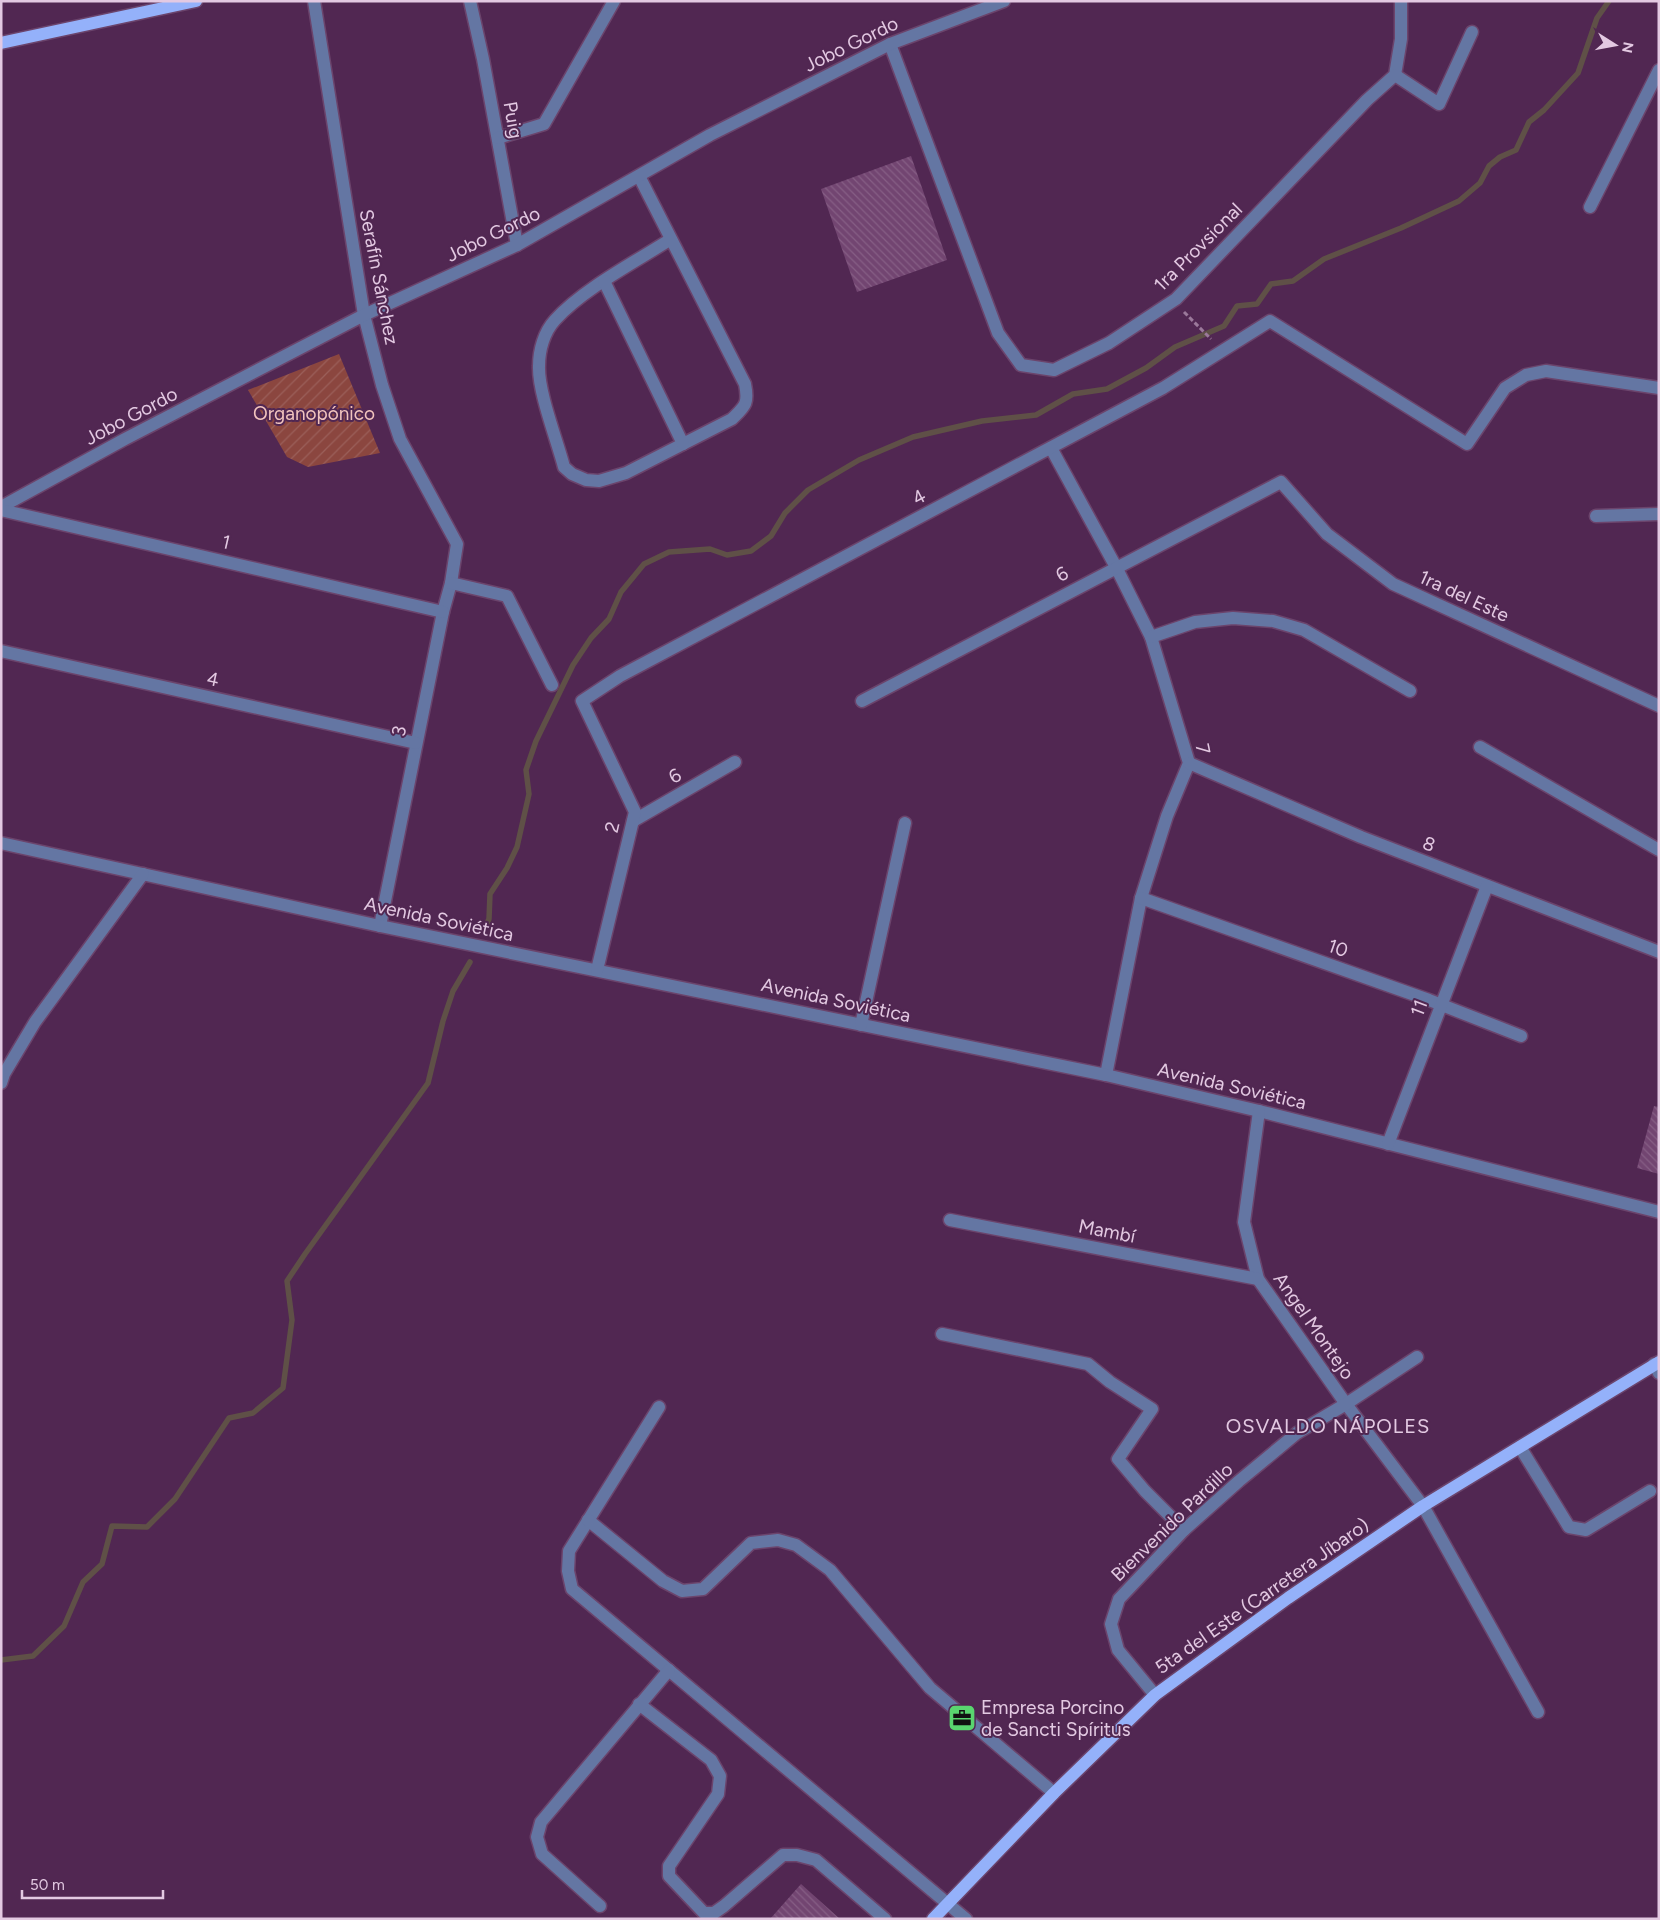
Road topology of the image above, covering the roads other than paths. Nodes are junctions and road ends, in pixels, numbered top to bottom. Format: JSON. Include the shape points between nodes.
{"nodes":[{"id":1,"x":196,"y":1,"type":"edge"},
{"id":2,"x":314,"y":1,"type":"edge"},
{"id":3,"x":470,"y":1,"type":"edge"},
{"id":4,"x":614,"y":1,"type":"edge"},
{"id":5,"x":1004,"y":1,"type":"edge"},
{"id":6,"x":1401,"y":1,"type":"edge"},
{"id":7,"x":1472,"y":32,"type":"dead end"},
{"id":8,"x":1,"y":43,"type":"edge"},
{"id":9,"x":890,"y":44,"type":"junction"},
{"id":10,"x":1659,"y":70,"type":"edge"},
{"id":11,"x":1395,"y":75,"type":"junction"},
{"id":12,"x":498,"y":138,"type":"junction"},
{"id":13,"x":639,"y":176,"type":"junction"},
{"id":14,"x":1590,"y":207,"type":"dead end"},
{"id":15,"x":671,"y":239,"type":"junction"},
{"id":16,"x":517,"y":245,"type":"junction"},
{"id":17,"x":604,"y":281,"type":"junction"},
{"id":18,"x":364,"y":315,"type":"junction"},
{"id":19,"x":1659,"y":388,"type":"edge"},
{"id":20,"x":683,"y":444,"type":"junction"},
{"id":21,"x":1051,"y":448,"type":"junction"},
{"id":22,"x":1281,"y":482,"type":"joint"},
{"id":23,"x":1,"y":508,"type":"edge"},
{"id":24,"x":1659,"y":514,"type":"edge"},
{"id":25,"x":1596,"y":516,"type":"dead end"},
{"id":26,"x":457,"y":544,"type":"joint"},
{"id":27,"x":1116,"y":567,"type":"junction"},
{"id":28,"x":451,"y":583,"type":"junction"},
{"id":29,"x":443,"y":612,"type":"junction"},
{"id":30,"x":1151,"y":637,"type":"junction"},
{"id":31,"x":1,"y":652,"type":"edge"},
{"id":32,"x":552,"y":685,"type":"dead end"},
{"id":33,"x":1410,"y":691,"type":"dead end"},
{"id":34,"x":582,"y":701,"type":"joint"},
{"id":35,"x":862,"y":701,"type":"dead end"},
{"id":36,"x":1659,"y":706,"type":"edge"},
{"id":37,"x":416,"y":743,"type":"junction"},
{"id":38,"x":1480,"y":748,"type":"dead end"},
{"id":39,"x":735,"y":762,"type":"dead end"},
{"id":40,"x":1189,"y":764,"type":"junction"},
{"id":41,"x":633,"y":821,"type":"junction"},
{"id":42,"x":905,"y":822,"type":"dead end"},
{"id":43,"x":1,"y":843,"type":"edge"},
{"id":44,"x":1659,"y":850,"type":"edge"},
{"id":45,"x":143,"y":874,"type":"junction"},
{"id":46,"x":1487,"y":886,"type":"junction"},
{"id":47,"x":1141,"y":898,"type":"junction"},
{"id":48,"x":380,"y":926,"type":"junction"},
{"id":49,"x":1659,"y":952,"type":"edge"},
{"id":50,"x":597,"y":970,"type":"junction"},
{"id":51,"x":1441,"y":1004,"type":"junction"},
{"id":52,"x":861,"y":1025,"type":"junction"},
{"id":53,"x":1521,"y":1036,"type":"dead end"},
{"id":54,"x":1106,"y":1075,"type":"junction"},
{"id":55,"x":1,"y":1083,"type":"edge"},
{"id":56,"x":1259,"y":1111,"type":"junction"},
{"id":57,"x":1388,"y":1144,"type":"junction"},
{"id":58,"x":1659,"y":1212,"type":"edge"},
{"id":59,"x":950,"y":1220,"type":"dead end"},
{"id":60,"x":1258,"y":1279,"type":"junction"},
{"id":61,"x":942,"y":1334,"type":"dead end"},
{"id":62,"x":1417,"y":1357,"type":"dead end"},
{"id":63,"x":1657,"y":1366,"type":"edge"},
{"id":64,"x":1346,"y":1404,"type":"junction"},
{"id":65,"x":659,"y":1407,"type":"dead end"},
{"id":66,"x":1520,"y":1447,"type":"junction"},
{"id":67,"x":1650,"y":1492,"type":"dead end"},
{"id":68,"x":1423,"y":1506,"type":"junction"},
{"id":69,"x":588,"y":1520,"type":"junction"},
{"id":70,"x":1184,"y":1530,"type":"junction"},
{"id":71,"x":669,"y":1670,"type":"junction"},
{"id":72,"x":1155,"y":1695,"type":"junction"},
{"id":73,"x":640,"y":1704,"type":"junction"},
{"id":74,"x":1538,"y":1712,"type":"dead end"},
{"id":75,"x":1054,"y":1793,"type":"junction"},
{"id":76,"x":947,"y":1903,"type":"junction"},
{"id":77,"x":600,"y":1906,"type":"dead end"},
{"id":78,"x":877,"y":1916,"type":"edge"},
{"id":79,"x":933,"y":1919,"type":"edge"},
{"id":80,"x":966,"y":1919,"type":"edge"}],
"edges":[{"from":1,"to":8,"type":"main road"},
{"from":2,"to":18,"type":"street","name":"Serafín Sánchez"},
{"from":3,"to":12,"type":"street","name":"Puig"},
{"from":4,"to":12,"type":"street","via":[[544,124]]},
{"from":5,"to":9,"type":"street","name":"Jobo Gordo"},
{"from":6,"to":11,"type":"street","via":[[1401,39]]},
{"from":7,"to":11,"type":"street","via":[[1439,104]]},
{"from":9,"to":11,"type":"street","name":"1ra Provsional","via":[[998,333],[1021,365],[1054,370],[1109,344],[1176,299],[1367,100]]},
{"from":9,"to":13,"type":"street","name":"Jobo Gordo"},
{"from":10,"to":14,"type":"street"},
{"from":12,"to":16,"type":"street","name":"Puig"},
{"from":13,"to":15,"type":"street"},
{"from":13,"to":16,"type":"street","name":"Jobo Gordo"},
{"from":15,"to":17,"type":"street"},
{"from":15,"to":20,"type":"street","via":[[745,384],[748,398],[732,420]]},
{"from":16,"to":18,"type":"street","name":"Jobo Gordo"},
{"from":17,"to":20,"type":"street"},
{"from":17,"to":20,"type":"street","via":[[555,320],[541,349],[542,391],[564,467],[572,474],[599,482]]},
{"from":18,"to":23,"type":"street","name":"Jobo Gordo"},
{"from":18,"to":26,"type":"street","name":"Serafín Sánchez","via":[[400,440]]},
{"from":19,"to":21,"type":"street","name":"4","via":[[1546,371],[1526,375],[1505,388],[1467,444],[1270,321],[1163,388]]},
{"from":21,"to":27,"type":"street","name":"7"},
{"from":21,"to":34,"type":"street","name":"4","via":[[629,671]]},
{"from":22,"to":27,"type":"street","name":"6"},
{"from":22,"to":36,"type":"street","name":"1ra del Este","via":[[1328,534],[1393,584]]},
{"from":23,"to":29,"type":"street","name":"1"},
{"from":24,"to":25,"type":"street"},
{"from":26,"to":28,"type":"street","name":"3"},
{"from":27,"to":30,"type":"street","name":"7"},
{"from":27,"to":35,"type":"street","name":"6"},
{"from":28,"to":29,"type":"street","name":"3"},
{"from":28,"to":32,"type":"street","via":[[508,596]]},
{"from":29,"to":37,"type":"street","name":"3"},
{"from":30,"to":33,"type":"street","via":[[1195,622],[1233,618],[1273,621],[1304,630]]},
{"from":30,"to":40,"type":"street","name":"7"},
{"from":31,"to":37,"type":"street","name":"4"},
{"from":34,"to":41,"type":"street","name":"2","via":[[635,812]]},
{"from":37,"to":48,"type":"street","name":"3"},
{"from":38,"to":44,"type":"street"},
{"from":39,"to":41,"type":"street","name":"6"},
{"from":40,"to":46,"type":"street","name":"8","via":[[1362,838]]},
{"from":40,"to":47,"type":"street","name":"7","via":[[1167,816]]},
{"from":41,"to":50,"type":"street","name":"2"},
{"from":42,"to":52,"type":"street"},
{"from":43,"to":45,"type":"street","name":"Avenida Soviética"},
{"from":45,"to":48,"type":"street","name":"Avenida Soviética"},
{"from":45,"to":55,"type":"street","via":[[35,1022]]},
{"from":46,"to":49,"type":"street","name":"8"},
{"from":46,"to":51,"type":"street","name":"11"},
{"from":47,"to":51,"type":"street","name":"10"},
{"from":47,"to":54,"type":"street","name":"7"},
{"from":48,"to":50,"type":"street","name":"Avenida Soviética"},
{"from":50,"to":52,"type":"street","name":"Avenida Soviética"},
{"from":51,"to":53,"type":"street","name":"10"},
{"from":51,"to":57,"type":"street","name":"11"},
{"from":52,"to":54,"type":"street","name":"Avenida Soviética"},
{"from":54,"to":56,"type":"street","name":"Avenida Soviética"},
{"from":56,"to":57,"type":"street","name":"Avenida Soviética"},
{"from":56,"to":60,"type":"street","name":"Angel Montejo","via":[[1244,1222]]},
{"from":57,"to":58,"type":"street","name":"Avenida Soviética"},
{"from":59,"to":60,"type":"street","name":"Mambí"},
{"from":60,"to":64,"type":"street","name":"Angel Montejo"},
{"from":61,"to":70,"type":"street","via":[[1088,1364],[1152,1409],[1118,1459]]},
{"from":62,"to":64,"type":"street","name":"Bienvenido Pardillo"},
{"from":63,"to":66,"type":"main road","name":"5ta del Este (Carretera Jíbaro)"},
{"from":64,"to":68,"type":"street","name":"Angel Montejo"},
{"from":64,"to":70,"type":"street","name":"Bienvenido Pardillo","via":[[1298,1433]]},
{"from":65,"to":69,"type":"street"},
{"from":66,"to":67,"type":"street","via":[[1569,1528],[1586,1530]]},
{"from":66,"to":68,"type":"main road","name":"5ta del Este (Carretera Jíbaro)"},
{"from":68,"to":72,"type":"main road","name":"5ta del Este (Carretera Jíbaro)","via":[[1288,1598]]},
{"from":68,"to":74,"type":"street","name":"Angel Montejo"},
{"from":69,"to":71,"type":"street","via":[[568,1551],[572,1589]]},
{"from":69,"to":75,"type":"street","via":[[663,1581],[682,1591],[703,1589],[751,1543],[778,1540],[796,1545],[830,1570],[930,1688]]},
{"from":70,"to":72,"type":"street","name":"Bienvenido Pardillo","via":[[1119,1599],[1111,1624],[1118,1650]]},
{"from":71,"to":73,"type":"street"},
{"from":71,"to":76,"type":"street"},
{"from":72,"to":75,"type":"main road","name":"5ta del Este (Carretera Jíbaro)"},
{"from":73,"to":77,"type":"street","via":[[541,1822],[537,1837],[542,1854]]},
{"from":73,"to":78,"type":"street","via":[[712,1760],[720,1776],[718,1794],[669,1866],[669,1876],[704,1913],[714,1913],[724,1906],[783,1855],[797,1855],[816,1860]]},
{"from":75,"to":76,"type":"main road","name":"5ta del Este (Carretera Jíbaro)"},
{"from":76,"to":79,"type":"main road","name":"5ta del Este (Carretera Jíbaro)"},
{"from":76,"to":80,"type":"street"}]}
